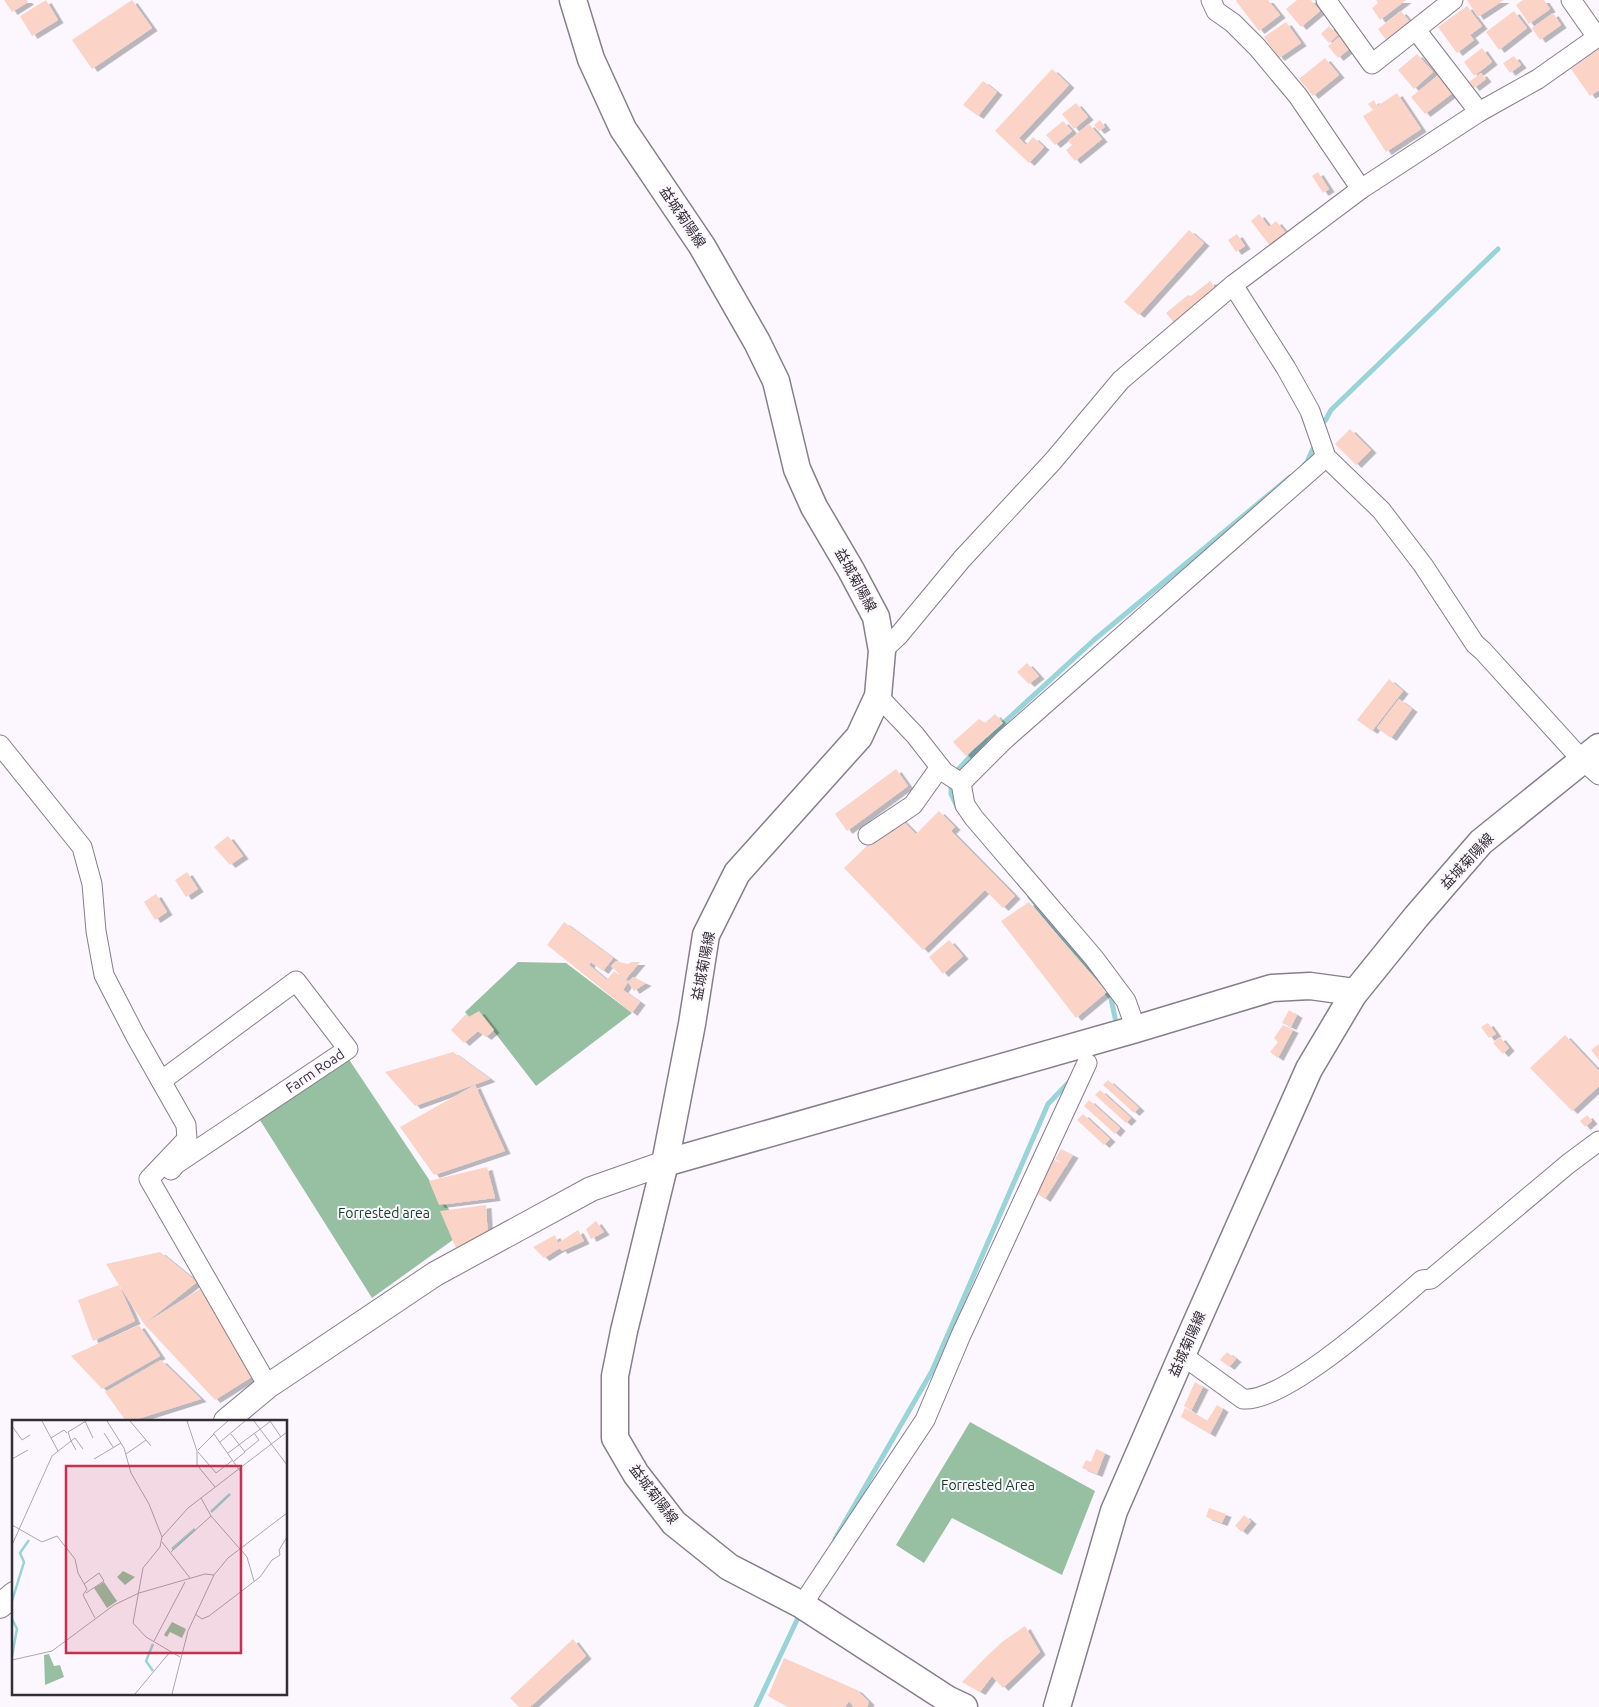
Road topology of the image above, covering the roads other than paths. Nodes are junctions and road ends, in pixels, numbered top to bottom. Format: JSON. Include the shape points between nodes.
{"nodes":[{"id":1,"x":574,"y":0,"type":"edge"},
{"id":2,"x":1211,"y":0,"type":"edge"},
{"id":3,"x":1326,"y":0,"type":"edge"},
{"id":4,"x":1453,"y":0,"type":"edge"},
{"id":5,"x":1571,"y":0,"type":"edge"},
{"id":6,"x":1416,"y":30,"type":"junction"},
{"id":7,"x":1598,"y":37,"type":"edge"},
{"id":8,"x":1479,"y":112,"type":"junction"},
{"id":9,"x":1361,"y":189,"type":"junction"},
{"id":10,"x":1233,"y":285,"type":"junction"},
{"id":11,"x":1326,"y":457,"type":"junction"},
{"id":12,"x":882,"y":652,"type":"junction"},
{"id":13,"x":878,"y":696,"type":"junction"},
{"id":14,"x":0,"y":745,"type":"edge"},
{"id":15,"x":1593,"y":761,"type":"edge"},
{"id":16,"x":940,"y":767,"type":"junction"},
{"id":17,"x":961,"y":784,"type":"junction"},
{"id":18,"x":868,"y":835,"type":"dead end"},
{"id":19,"x":1353,"y":995,"type":"junction"},
{"id":20,"x":1136,"y":1029,"type":"junction"},
{"id":21,"x":1086,"y":1063,"type":"dead end"},
{"id":22,"x":161,"y":1081,"type":"junction"},
{"id":23,"x":1599,"y":1141,"type":"edge"},
{"id":24,"x":665,"y":1163,"type":"junction"},
{"id":25,"x":159,"y":1195,"type":"junction"},
{"id":26,"x":1182,"y":1355,"type":"junction"},
{"id":27,"x":268,"y":1386,"type":"junction"},
{"id":28,"x":227,"y":1420,"type":"edge"},
{"id":29,"x":12,"y":1596,"type":"edge"},
{"id":30,"x":0,"y":1606,"type":"edge"},
{"id":31,"x":802,"y":1606,"type":"junction"},
{"id":32,"x":951,"y":1704,"type":"edge"},
{"id":33,"x":1057,"y":1707,"type":"edge"}],
"edges":[{"from":1,"to":12,"type":"main road","name":"益城菊陽線","via":[[591,59],[623,129],[702,246],[776,381],[797,469],[814,508],[876,617]]},
{"from":2,"to":9,"type":"street","via":[[1216,11],[1257,47],[1298,96]]},
{"from":3,"to":6,"type":"street","via":[[1372,64]]},
{"from":4,"to":6,"type":"street"},
{"from":5,"to":7,"type":"street"},
{"from":6,"to":8,"type":"street"},
{"from":7,"to":8,"type":"street","via":[[1538,79]]},
{"from":8,"to":9,"type":"street"},
{"from":9,"to":10,"type":"street"},
{"from":10,"to":11,"type":"street","via":[[1310,411]]},
{"from":10,"to":12,"type":"street","via":[[1120,380]]},
{"from":11,"to":15,"type":"street","via":[[1381,510],[1423,565],[1475,644]]},
{"from":11,"to":17,"type":"street","via":[[1004,740]]},
{"from":12,"to":13,"type":"main road","name":"益城菊陽線"},
{"from":13,"to":16,"type":"street"},
{"from":13,"to":24,"type":"main road","name":"益城菊陽線","via":[[859,737],[737,874],[706,935]]},
{"from":14,"to":22,"type":"street","via":[[82,847],[92,884],[104,975]]},
{"from":15,"to":19,"type":"main road","name":"益城菊陽線","via":[[1481,842]]},
{"from":16,"to":17,"type":"street"},
{"from":16,"to":18,"type":"street","via":[[913,805]]},
{"from":17,"to":20,"type":"street","via":[[965,805],[974,818],[1094,958],[1126,1001]]},
{"from":19,"to":20,"type":"main road","via":[[1347,991],[1310,986],[1272,988]]},
{"from":19,"to":26,"type":"main road","name":"益城菊陽線","via":[[1309,1069]]},
{"from":20,"to":24,"type":"main road"},
{"from":21,"to":31,"type":"street","via":[[925,1420]]},
{"from":22,"to":25,"type":"street","via":[[186,1125],[187,1139],[149,1179]]},
{"from":22,"to":25,"type":"street","name":"Farm Road","via":[[296,981],[348,1048],[176,1164],[165,1177]]},
{"from":23,"to":26,"type":"street","via":[[1432,1279],[1422,1280],[1378,1319],[1306,1374],[1262,1397],[1243,1399]]},
{"from":24,"to":27,"type":"street","via":[[591,1189],[435,1274]]},
{"from":24,"to":31,"type":"main road","name":"益城菊陽線","via":[[624,1331],[616,1376],[616,1438],[636,1474],[674,1523],[729,1567]]},
{"from":25,"to":27,"type":"street"},
{"from":26,"to":33,"type":"main road","name":"益城菊陽線","via":[[1114,1511]]},
{"from":27,"to":28,"type":"street"},
{"from":29,"to":30,"type":"street"},
{"from":31,"to":32,"type":"main road","name":"益城菊陽線"}]}
